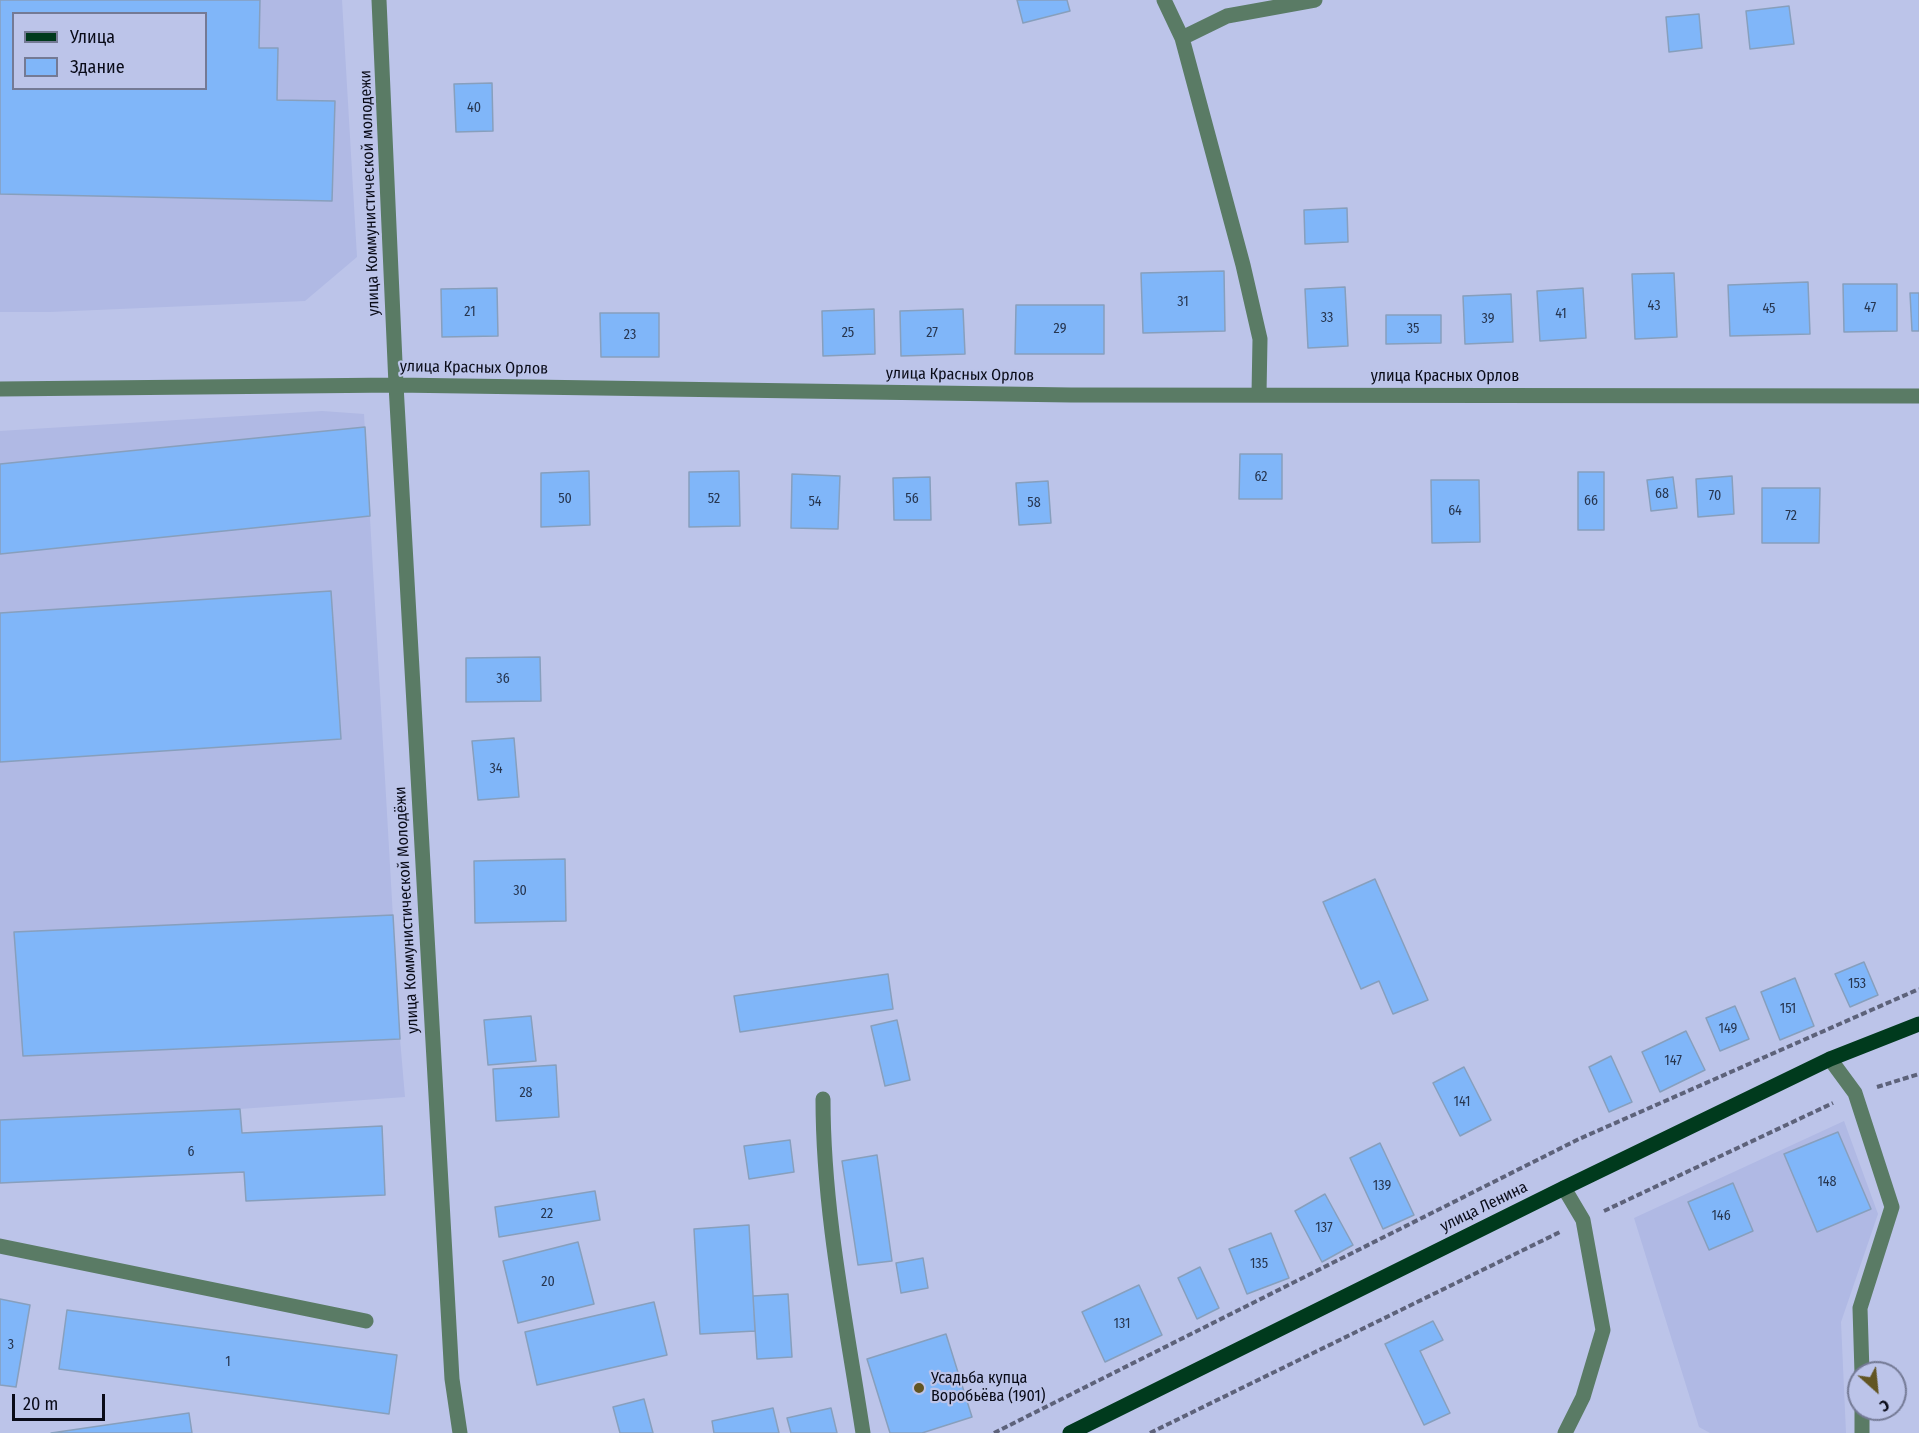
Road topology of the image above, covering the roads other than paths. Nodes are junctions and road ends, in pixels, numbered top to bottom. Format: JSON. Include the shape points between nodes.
{"nodes":[{"id":1,"x":380,"y":0,"type":"edge"},
{"id":2,"x":1164,"y":0,"type":"edge"},
{"id":3,"x":1315,"y":0,"type":"edge"},
{"id":4,"x":1182,"y":38,"type":"junction"},
{"id":5,"x":396,"y":385,"type":"junction"},
{"id":6,"x":0,"y":389,"type":"edge"},
{"id":7,"x":1259,"y":394,"type":"junction"},
{"id":8,"x":1919,"y":396,"type":"edge"},
{"id":9,"x":1919,"y":1024,"type":"edge"},
{"id":10,"x":1830,"y":1059,"type":"junction"},
{"id":11,"x":823,"y":1099,"type":"dead end"},
{"id":12,"x":1564,"y":1188,"type":"junction"},
{"id":13,"x":0,"y":1246,"type":"edge"},
{"id":14,"x":366,"y":1321,"type":"dead end"},
{"id":15,"x":1862,"y":1361,"type":"edge"},
{"id":16,"x":460,"y":1433,"type":"edge"},
{"id":17,"x":863,"y":1433,"type":"edge"},
{"id":18,"x":1070,"y":1433,"type":"edge"},
{"id":19,"x":1565,"y":1433,"type":"edge"}],
"edges":[{"from":1,"to":5,"type":"street","name":"улица Коммунистической молодежи"},
{"from":2,"to":4,"type":"street"},
{"from":3,"to":4,"type":"street","via":[[1227,16]]},
{"from":4,"to":7,"type":"street","via":[[1260,339]]},
{"from":5,"to":6,"type":"street","name":"улица Красных Орлов"},
{"from":5,"to":7,"type":"street","name":"улица Красных Орлов"},
{"from":5,"to":16,"type":"street","name":"улица Коммунистической Молодёжи","via":[[452,1379]]},
{"from":7,"to":8,"type":"street","name":"улица Красных Орлов"},
{"from":9,"to":10,"type":"main road","name":"улица Ленина"},
{"from":10,"to":12,"type":"main road","name":"улица Ленина"},
{"from":10,"to":15,"type":"street","via":[[1854,1093],[1892,1207],[1860,1308]]},
{"from":11,"to":17,"type":"street","via":[[823,1148],[832,1232]]},
{"from":12,"to":18,"type":"main road","name":"улица Ленина"},
{"from":12,"to":19,"type":"street","via":[[1583,1220],[1604,1330],[1583,1397]]},
{"from":13,"to":14,"type":"street"}]}
